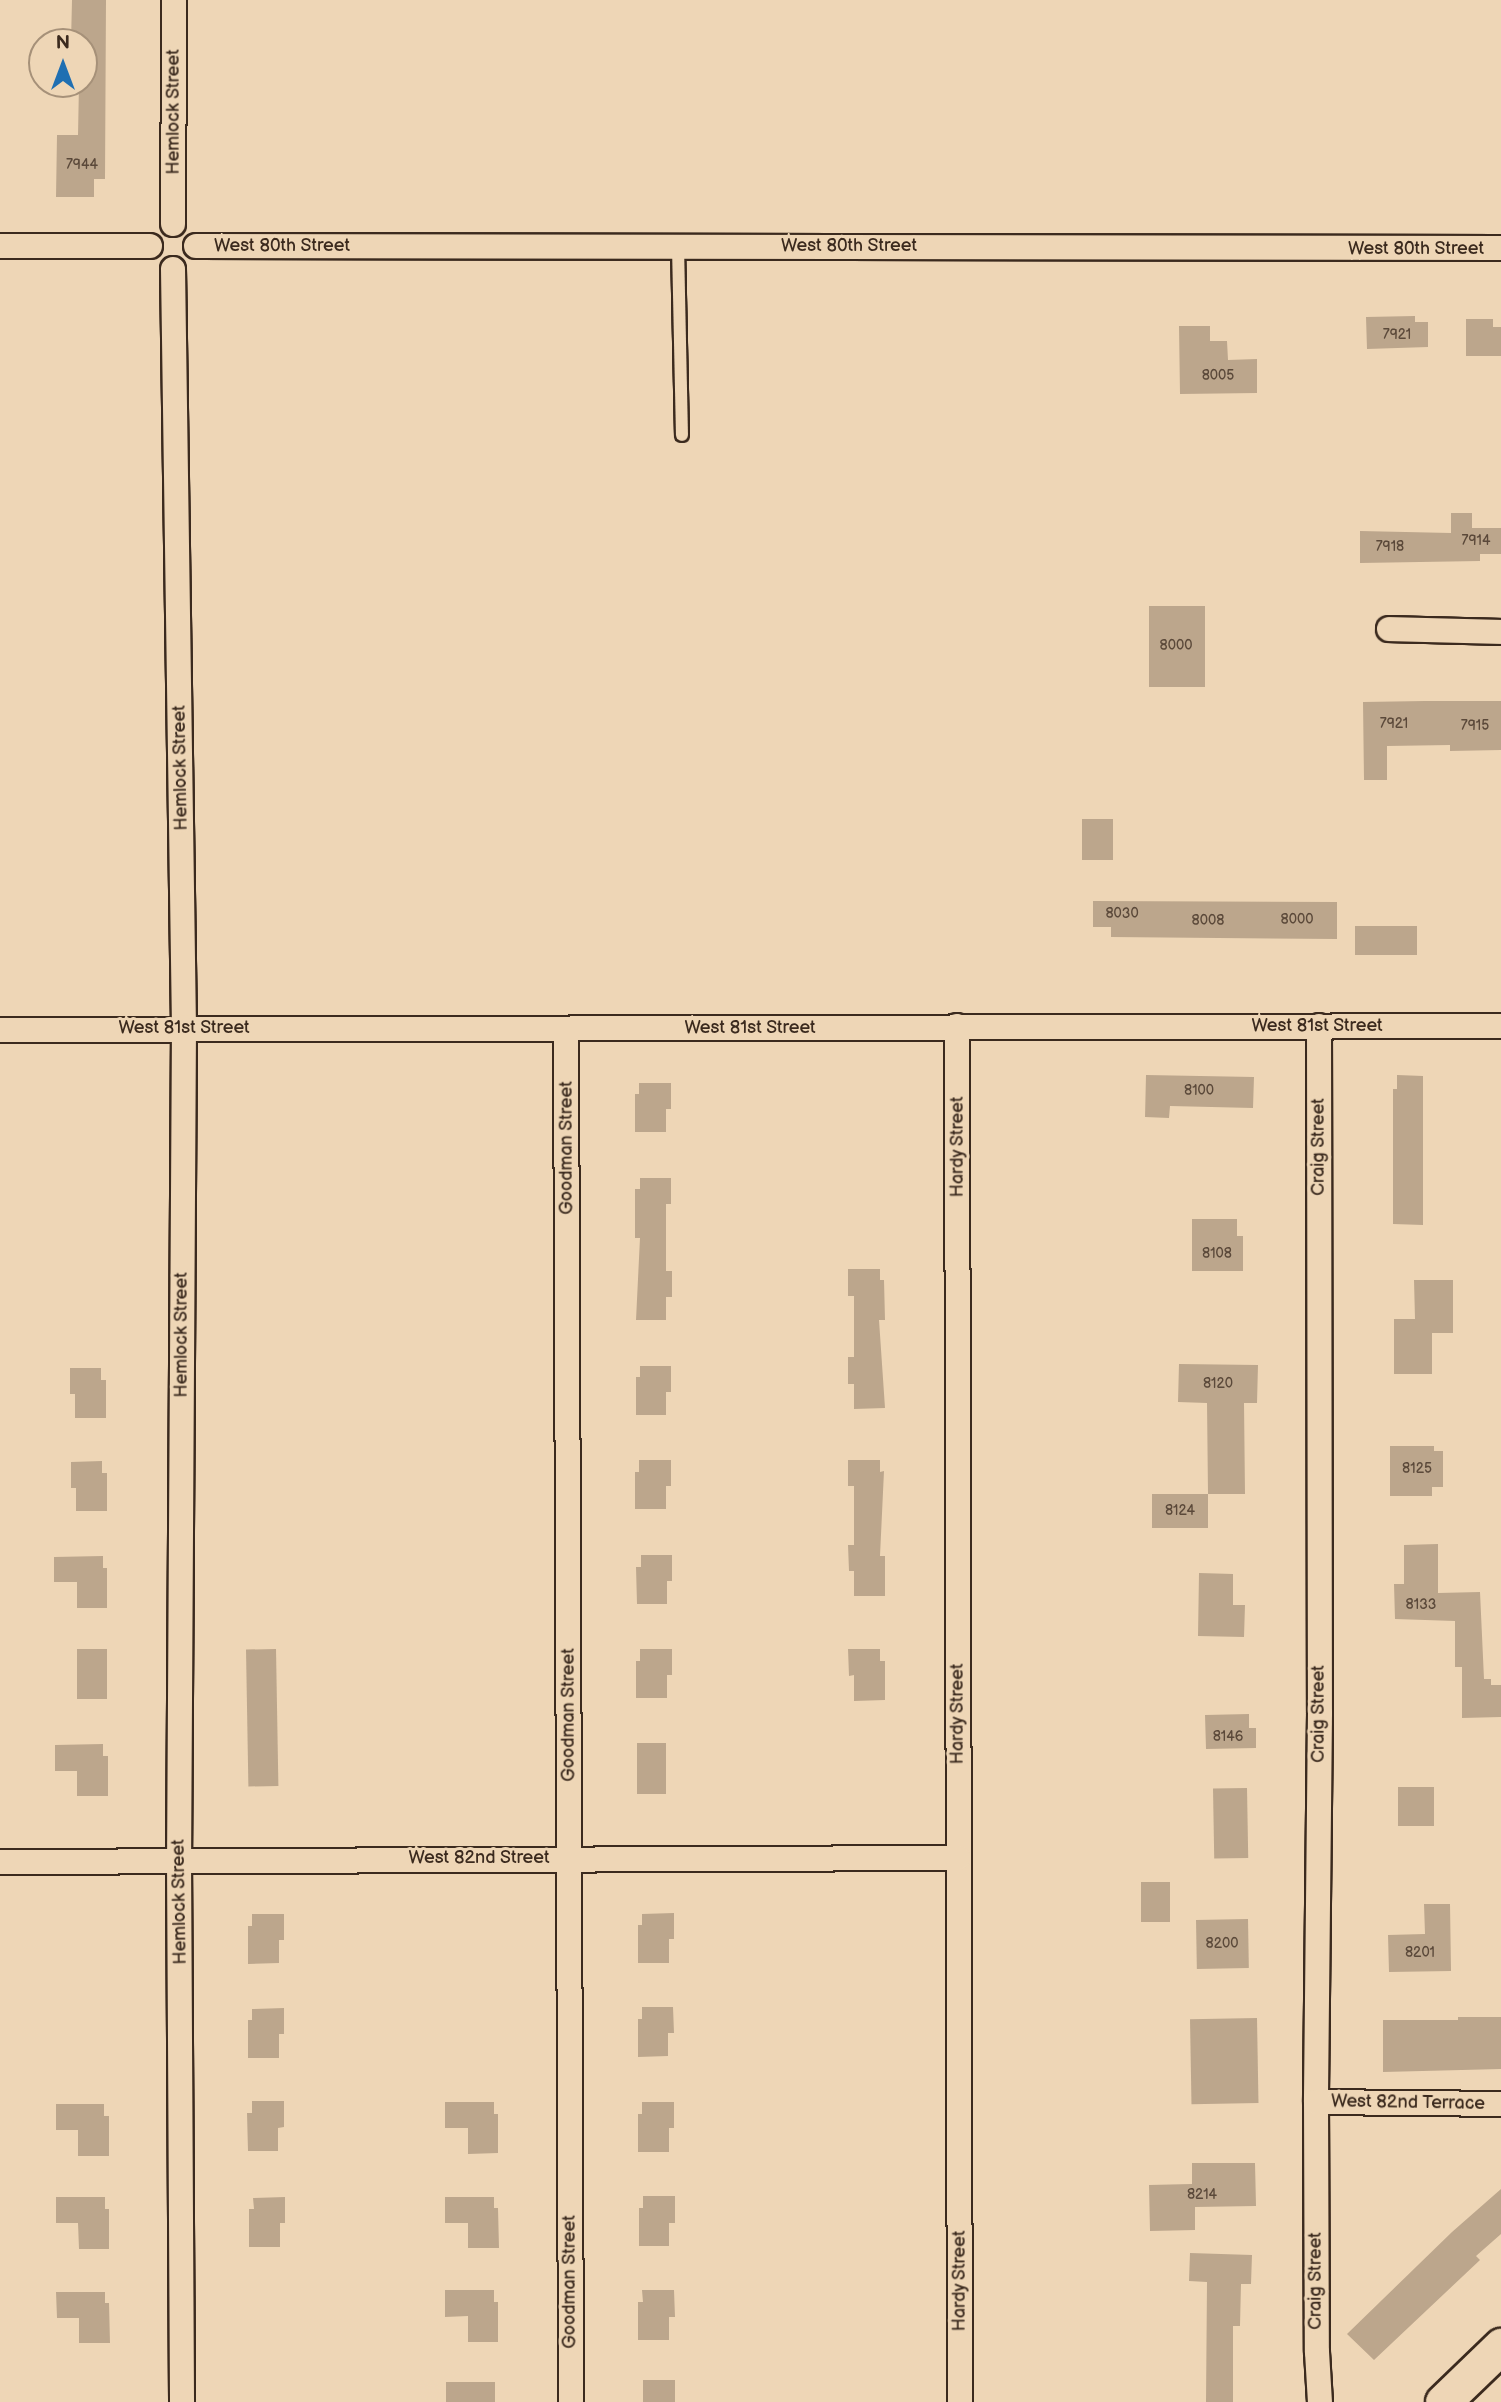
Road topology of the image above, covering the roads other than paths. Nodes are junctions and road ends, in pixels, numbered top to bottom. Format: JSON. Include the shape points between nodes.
{"nodes":[{"id":1,"x":174,"y":0,"type":"edge"},
{"id":2,"x":173,"y":224,"type":"junction"},
{"id":3,"x":0,"y":246,"type":"edge"},
{"id":4,"x":150,"y":246,"type":"junction"},
{"id":5,"x":196,"y":246,"type":"junction"},
{"id":6,"x":678,"y":246,"type":"junction"},
{"id":7,"x":1501,"y":248,"type":"edge"},
{"id":8,"x":173,"y":269,"type":"junction"},
{"id":9,"x":682,"y":435,"type":"dead end"},
{"id":10,"x":1389,"y":629,"type":"dead end"},
{"id":11,"x":1501,"y":632,"type":"edge"},
{"id":12,"x":957,"y":1026,"type":"junction"},
{"id":13,"x":1319,"y":1026,"type":"junction"},
{"id":14,"x":1501,"y":1026,"type":"edge"},
{"id":15,"x":184,"y":1027,"type":"junction"},
{"id":16,"x":566,"y":1029,"type":"junction"},
{"id":17,"x":0,"y":1030,"type":"edge"},
{"id":18,"x":569,"y":1858,"type":"junction"},
{"id":19,"x":958,"y":1858,"type":"junction"},
{"id":20,"x":179,"y":1860,"type":"junction"},
{"id":21,"x":0,"y":1861,"type":"edge"},
{"id":22,"x":1316,"y":2102,"type":"junction"},
{"id":23,"x":1501,"y":2104,"type":"edge"},
{"id":24,"x":1501,"y":2346,"type":"edge"},
{"id":25,"x":182,"y":2402,"type":"edge"},
{"id":26,"x":571,"y":2402,"type":"edge"},
{"id":27,"x":960,"y":2402,"type":"edge"},
{"id":28,"x":1320,"y":2402,"type":"edge"},
{"id":29,"x":1443,"y":2402,"type":"edge"}],
"edges":[{"from":1,"to":2,"type":"street","name":"Hemlock Street"},
{"from":2,"to":4,"type":"street","via":[[156,231]]},
{"from":2,"to":5,"type":"street","via":[[190,231]]},
{"from":3,"to":4,"type":"street"},
{"from":4,"to":8,"type":"street","via":[[157,263]]},
{"from":5,"to":6,"type":"street","name":"West 80th Street"},
{"from":5,"to":8,"type":"street","via":[[192,261]]},
{"from":6,"to":7,"type":"street","name":"West 80th Street"},
{"from":6,"to":9,"type":"lane"},
{"from":8,"to":15,"type":"street","name":"Hemlock Street"},
{"from":10,"to":11,"type":"street"},
{"from":12,"to":13,"type":"street","name":"West 81st Street"},
{"from":12,"to":16,"type":"street","name":"West 81st Street"},
{"from":12,"to":19,"type":"street","name":"Hardy Street"},
{"from":13,"to":14,"type":"street","name":"West 81st Street"},
{"from":13,"to":22,"type":"street","name":"Craig Street"},
{"from":15,"to":16,"type":"street","name":"West 81st Street"},
{"from":15,"to":17,"type":"street","name":"West 81st Street"},
{"from":15,"to":20,"type":"street","name":"Hemlock Street"},
{"from":16,"to":18,"type":"street","name":"Goodman Street"},
{"from":18,"to":19,"type":"street","name":"West 82nd Street"},
{"from":18,"to":20,"type":"street","name":"West 82nd Street"},
{"from":18,"to":26,"type":"street","name":"Goodman Street"},
{"from":19,"to":27,"type":"street","name":"Hardy Street"},
{"from":20,"to":21,"type":"street","name":"West 82nd Street"},
{"from":20,"to":25,"type":"street","name":"Hemlock Street"},
{"from":22,"to":23,"type":"street","name":"West 82nd Terrace"},
{"from":22,"to":28,"type":"street","name":"Craig Street"},
{"from":24,"to":29,"type":"main road"}]}
